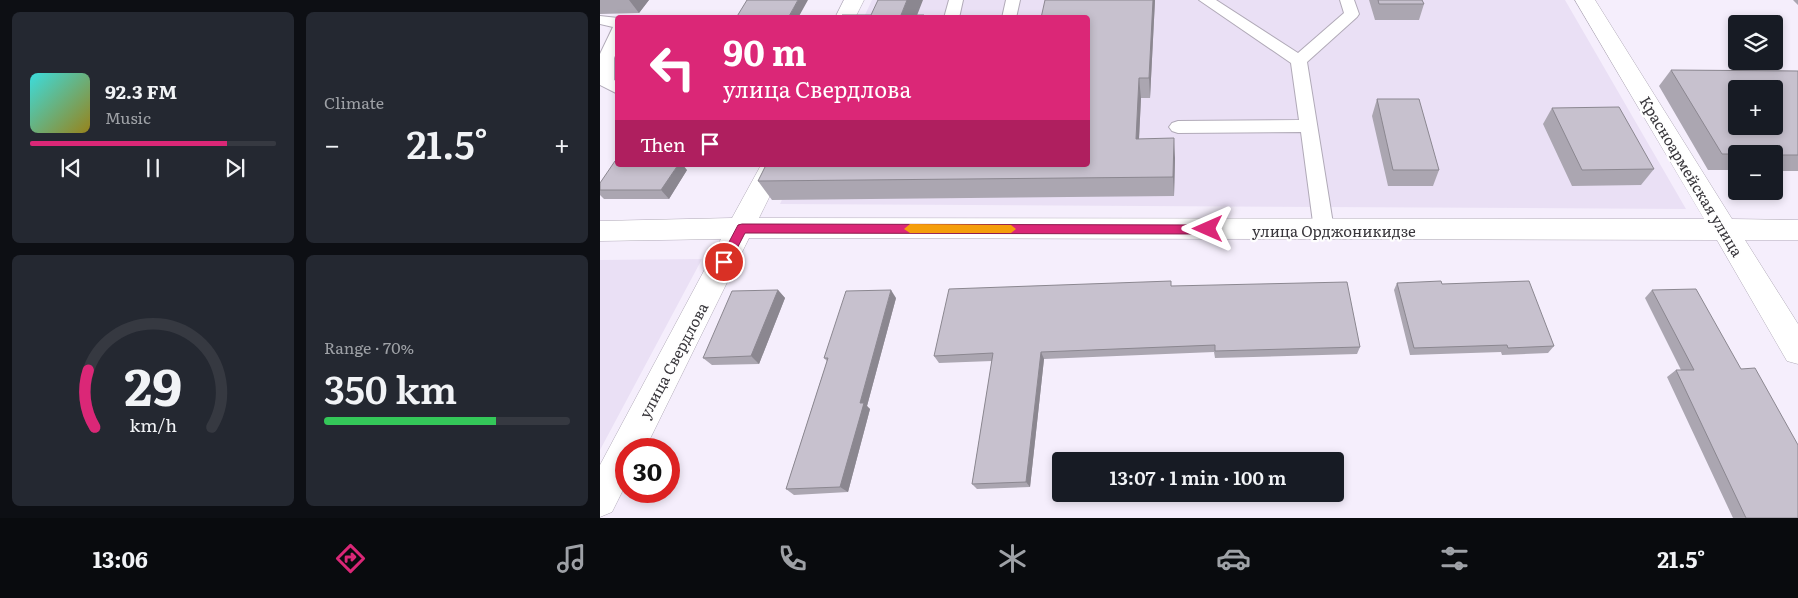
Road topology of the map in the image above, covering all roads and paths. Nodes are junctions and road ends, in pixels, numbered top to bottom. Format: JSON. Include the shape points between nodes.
{"nodes":[{"id":1,"x":854,"y":0,"type":"edge"},
{"id":2,"x":956,"y":0,"type":"edge"},
{"id":3,"x":1013,"y":0,"type":"edge"},
{"id":4,"x":1206,"y":0,"type":"edge"},
{"id":5,"x":1348,"y":0,"type":"edge"},
{"id":6,"x":1586,"y":0,"type":"edge"},
{"id":7,"x":847,"y":15,"type":"edge"},
{"id":8,"x":951,"y":15,"type":"edge"},
{"id":9,"x":1010,"y":15,"type":"edge"},
{"id":10,"x":600,"y":20,"type":"edge"},
{"id":11,"x":615,"y":23,"type":"edge"},
{"id":12,"x":615,"y":37,"type":"edge"},
{"id":13,"x":1299,"y":61,"type":"junction"},
{"id":14,"x":615,"y":87,"type":"edge"},
{"id":15,"x":1309,"y":126,"type":"junction"},
{"id":16,"x":1178,"y":127,"type":"dead end"},
{"id":17,"x":772,"y":167,"type":"edge"},
{"id":18,"x":742,"y":228,"type":"junction"},
{"id":19,"x":1324,"y":230,"type":"junction"},
{"id":20,"x":1725,"y":230,"type":"junction"},
{"id":21,"x":1798,"y":230,"type":"edge"},
{"id":22,"x":600,"y":231,"type":"edge"},
{"id":23,"x":1798,"y":351,"type":"edge"},
{"id":24,"x":632,"y":438,"type":"edge"},
{"id":25,"x":615,"y":471,"type":"edge"},
{"id":26,"x":600,"y":500,"type":"edge"}],
"edges":[{"from":1,"to":7,"type":"street"},
{"from":2,"to":8,"type":"lane"},
{"from":3,"to":9,"type":"lane"},
{"from":4,"to":13,"type":"lane"},
{"from":5,"to":13,"type":"lane","via":[[1352,14]]},
{"from":6,"to":20,"type":"street","name":"Красноармейская улица"},
{"from":10,"to":11,"type":"lane"},
{"from":12,"to":14,"type":"lane","via":[[606,58],[606,82]]},
{"from":13,"to":15,"type":"lane"},
{"from":15,"to":16,"type":"lane"},
{"from":15,"to":19,"type":"lane"},
{"from":17,"to":18,"type":"street","name":"улица Свердлова"},
{"from":18,"to":19,"type":"street","name":"улица Орджоникидзе"},
{"from":18,"to":22,"type":"street","name":"улица Орджоникидзе"},
{"from":18,"to":24,"type":"street","name":"улица Свердлова"},
{"from":19,"to":20,"type":"street","name":"улица Орджоникидзе"},
{"from":20,"to":21,"type":"street","name":"улица Орджоникидзе"},
{"from":20,"to":23,"type":"street","name":"Красноармейская улица"},
{"from":25,"to":26,"type":"street","name":"улица Свердлова"}]}
